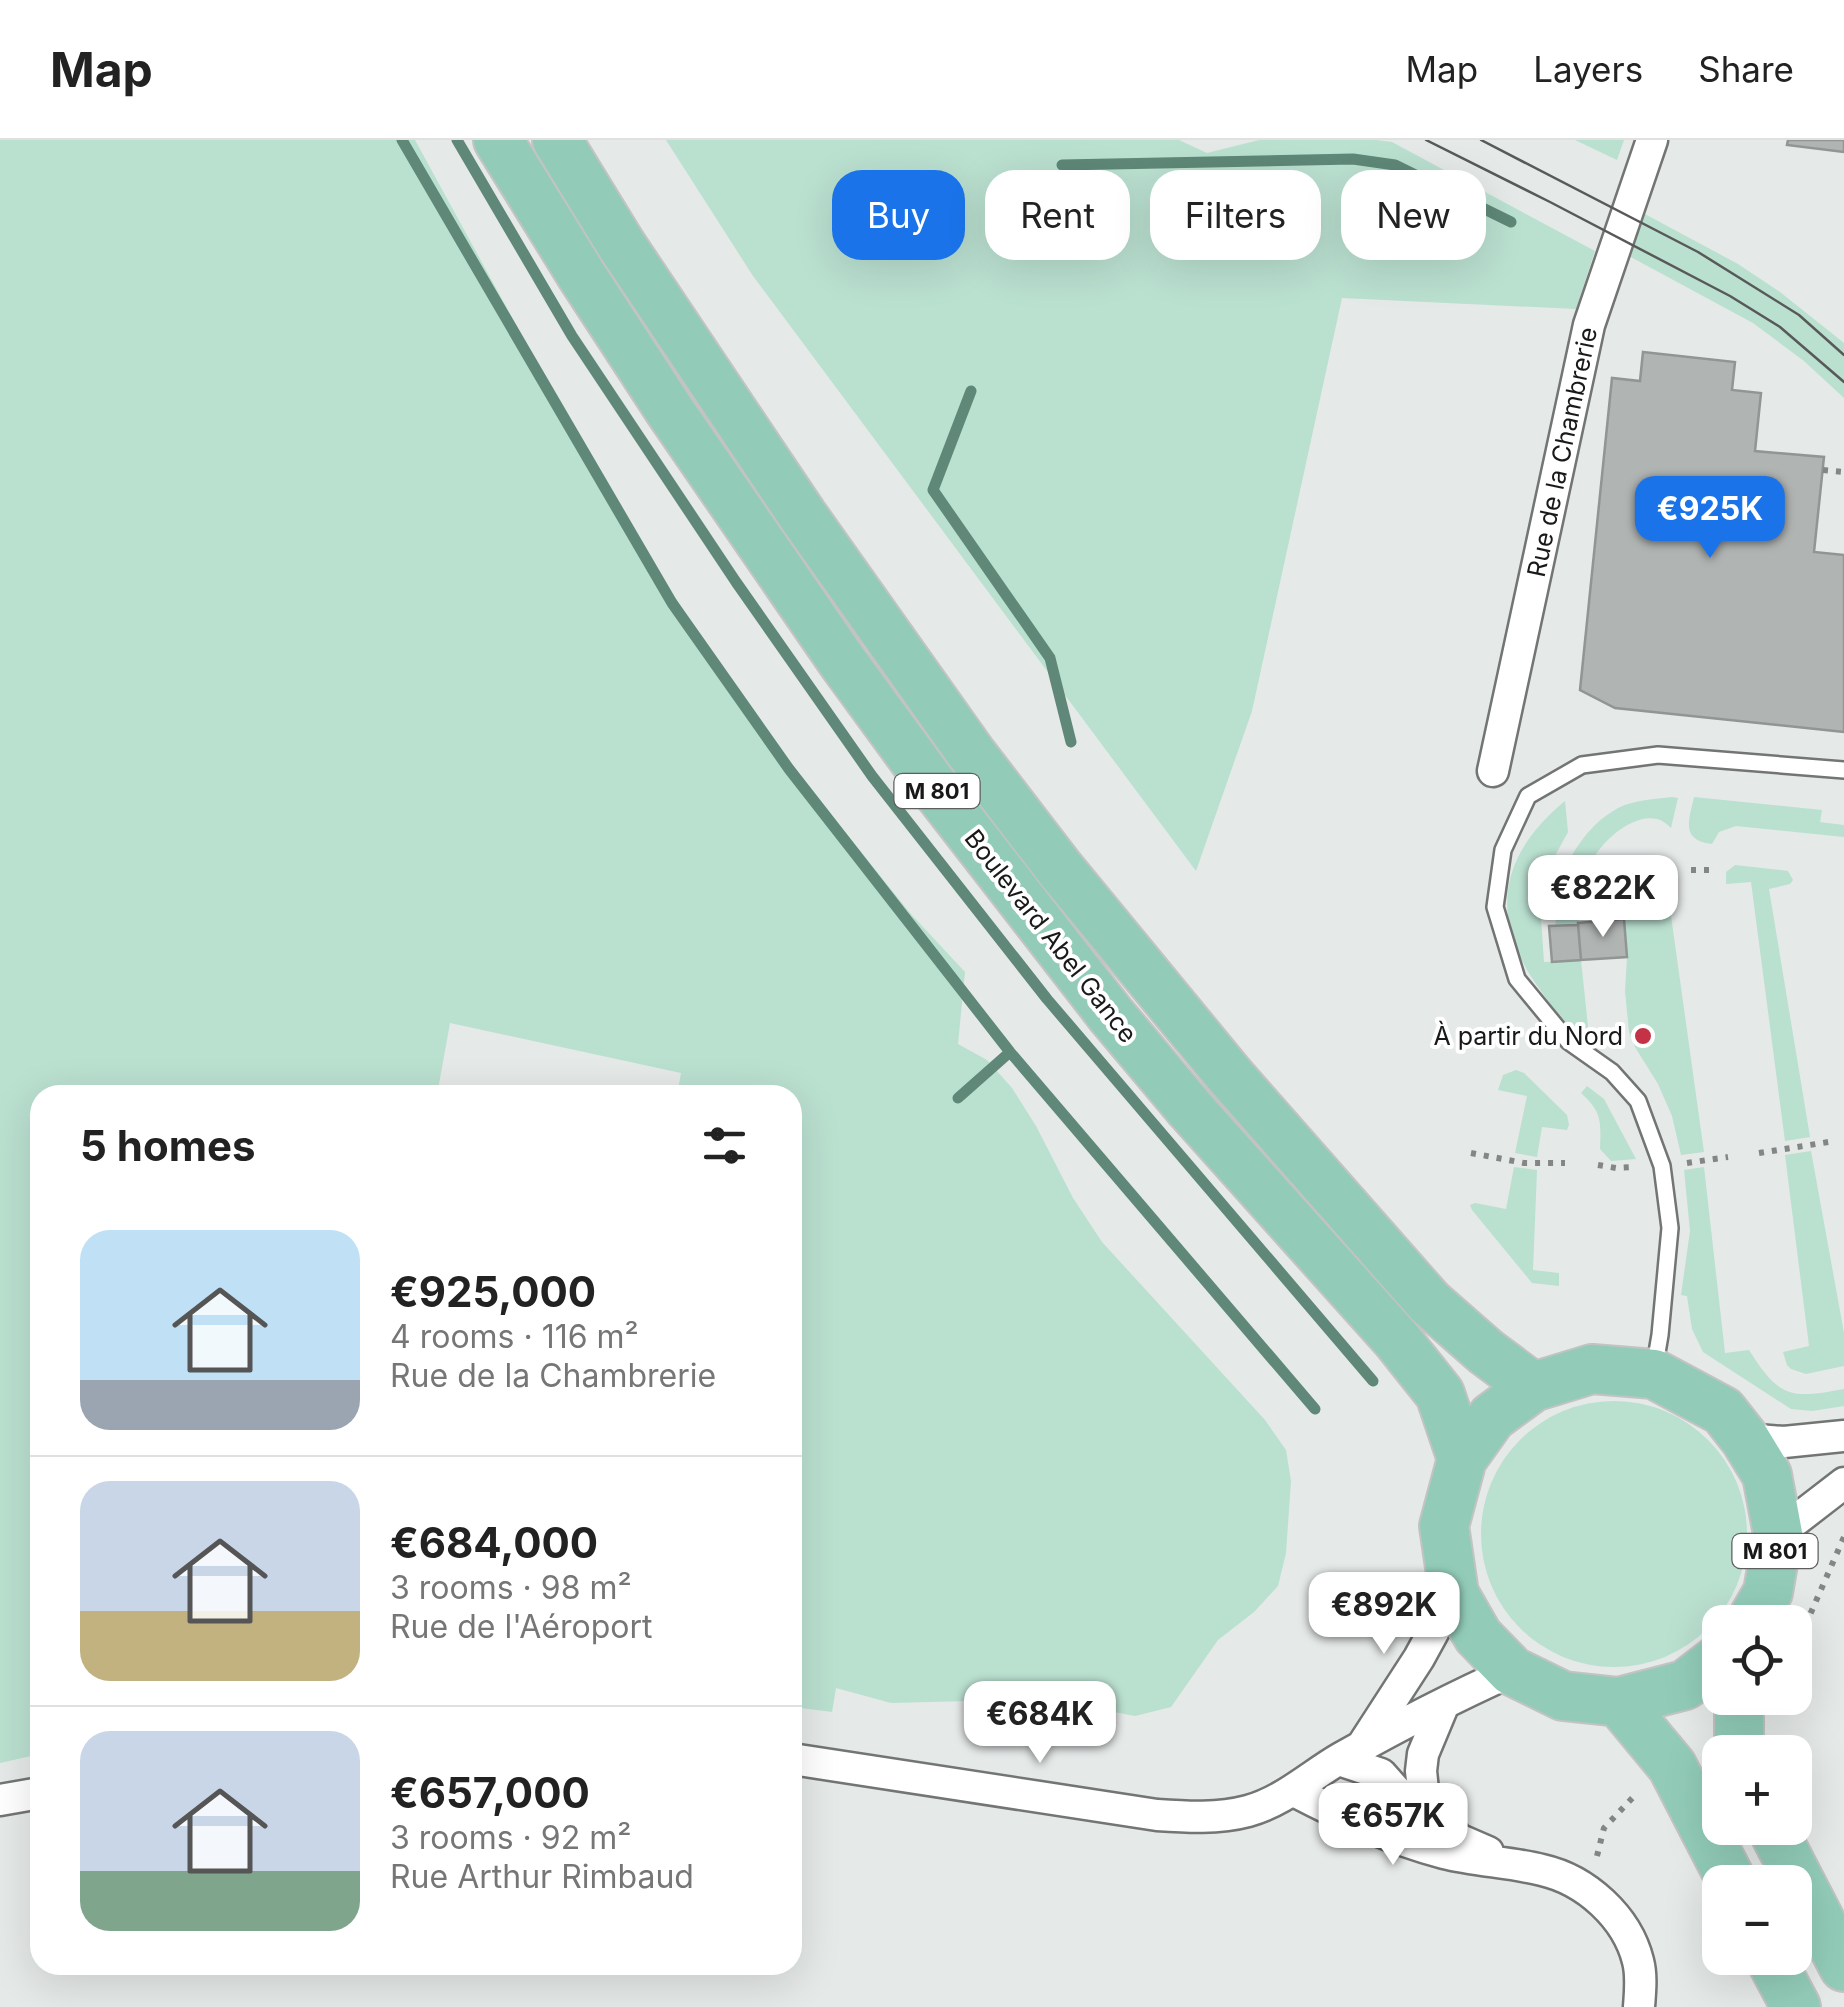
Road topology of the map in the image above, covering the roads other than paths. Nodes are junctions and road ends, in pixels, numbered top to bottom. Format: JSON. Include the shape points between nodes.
{"nodes":[{"id":1,"x":498,"y":140,"type":"edge"},
{"id":2,"x":558,"y":140,"type":"edge"},
{"id":3,"x":1652,"y":140,"type":"edge"},
{"id":4,"x":1844,"y":770,"type":"edge"},
{"id":5,"x":1493,"y":771,"type":"dead end"},
{"id":6,"x":1654,"y":1374,"type":"junction"},
{"id":7,"x":1533,"y":1388,"type":"junction"},
{"id":8,"x":1844,"y":1436,"type":"edge"},
{"id":9,"x":1745,"y":1439,"type":"junction"},
{"id":10,"x":1462,"y":1459,"type":"junction"},
{"id":11,"x":1844,"y":1483,"type":"edge"},
{"id":12,"x":1778,"y":1534,"type":"junction"},
{"id":13,"x":1454,"y":1594,"type":"junction"},
{"id":14,"x":1761,"y":1605,"type":"edge"},
{"id":15,"x":1512,"y":1670,"type":"junction"},
{"id":16,"x":1702,"y":1672,"type":"edge"},
{"id":17,"x":1618,"y":1702,"type":"junction"},
{"id":18,"x":1443,"y":1706,"type":"junction"},
{"id":19,"x":1350,"y":1754,"type":"junction"},
{"id":20,"x":802,"y":1761,"type":"edge"},
{"id":21,"x":1294,"y":1791,"type":"junction"},
{"id":22,"x":30,"y":1794,"type":"edge"},
{"id":23,"x":0,"y":1800,"type":"edge"},
{"id":24,"x":1458,"y":1839,"type":"junction"},
{"id":25,"x":1781,"y":1845,"type":"edge"},
{"id":26,"x":1519,"y":1865,"type":"junction"},
{"id":27,"x":1723,"y":1865,"type":"edge"},
{"id":28,"x":1844,"y":1967,"type":"edge"},
{"id":29,"x":1779,"y":1975,"type":"edge"},
{"id":30,"x":1639,"y":2007,"type":"edge"},
{"id":31,"x":1796,"y":2007,"type":"edge"}],
"edges":[{"from":1,"to":10,"type":"main road","name":"Boulevard Abel Gance","number":"M 801","via":[[670,411],[898,738],[1111,1015],[1440,1394]]},
{"from":2,"to":7,"type":"main road","name":"Boulevard Abel Gance","number":"M 801","via":[[802,516],[1060,870],[1429,1302]]},
{"from":3,"to":5,"type":"street","name":"Rue de la Chambrerie","via":[[1589,325]]},
{"from":4,"to":6,"type":"lane","via":[[1658,754],[1582,765],[1528,796],[1503,850],[1496,907],[1517,980],[1568,1041],[1612,1072],[1638,1101],[1662,1166],[1670,1228]]},
{"from":6,"to":7,"type":"main road","number":"M 801","via":[[1592,1369]]},
{"from":6,"to":9,"type":"main road","number":"M 801","via":[[1723,1411]]},
{"from":7,"to":10,"type":"main road","number":"M 801","via":[[1492,1418]]},
{"from":8,"to":9,"type":"street"},
{"from":9,"to":12,"type":"main road","number":"M 801","via":[[1767,1475]]},
{"from":10,"to":13,"type":"main road","number":"M 801","via":[[1444,1526]]},
{"from":11,"to":12,"type":"street"},
{"from":12,"to":14,"type":"main road","number":"M 801"},
{"from":13,"to":15,"type":"main road","number":"M 801","via":[[1478,1636]]},
{"from":13,"to":19,"type":"street","via":[[1419,1658]]},
{"from":15,"to":17,"type":"main road","number":"M 801","via":[[1562,1696]]},
{"from":15,"to":18,"type":"street"},
{"from":16,"to":17,"type":"main road","number":"M 801","via":[[1685,1685]]},
{"from":17,"to":27,"type":"main road","via":[[1672,1766]]},
{"from":18,"to":19,"type":"street"},
{"from":18,"to":24,"type":"street","via":[[1423,1754],[1423,1790]]},
{"from":19,"to":21,"type":"street"},
{"from":19,"to":24,"type":"street","via":[[1381,1774],[1422,1820]]},
{"from":20,"to":21,"type":"street","via":[[1184,1817],[1231,1815]]},
{"from":21,"to":26,"type":"street","via":[[1390,1836]]},
{"from":22,"to":23,"type":"street"},
{"from":24,"to":26,"type":"street"},
{"from":25,"to":28,"type":"main road"},
{"from":26,"to":30,"type":"street","via":[[1570,1879],[1621,1922],[1639,1965]]},
{"from":29,"to":31,"type":"main road"}]}
